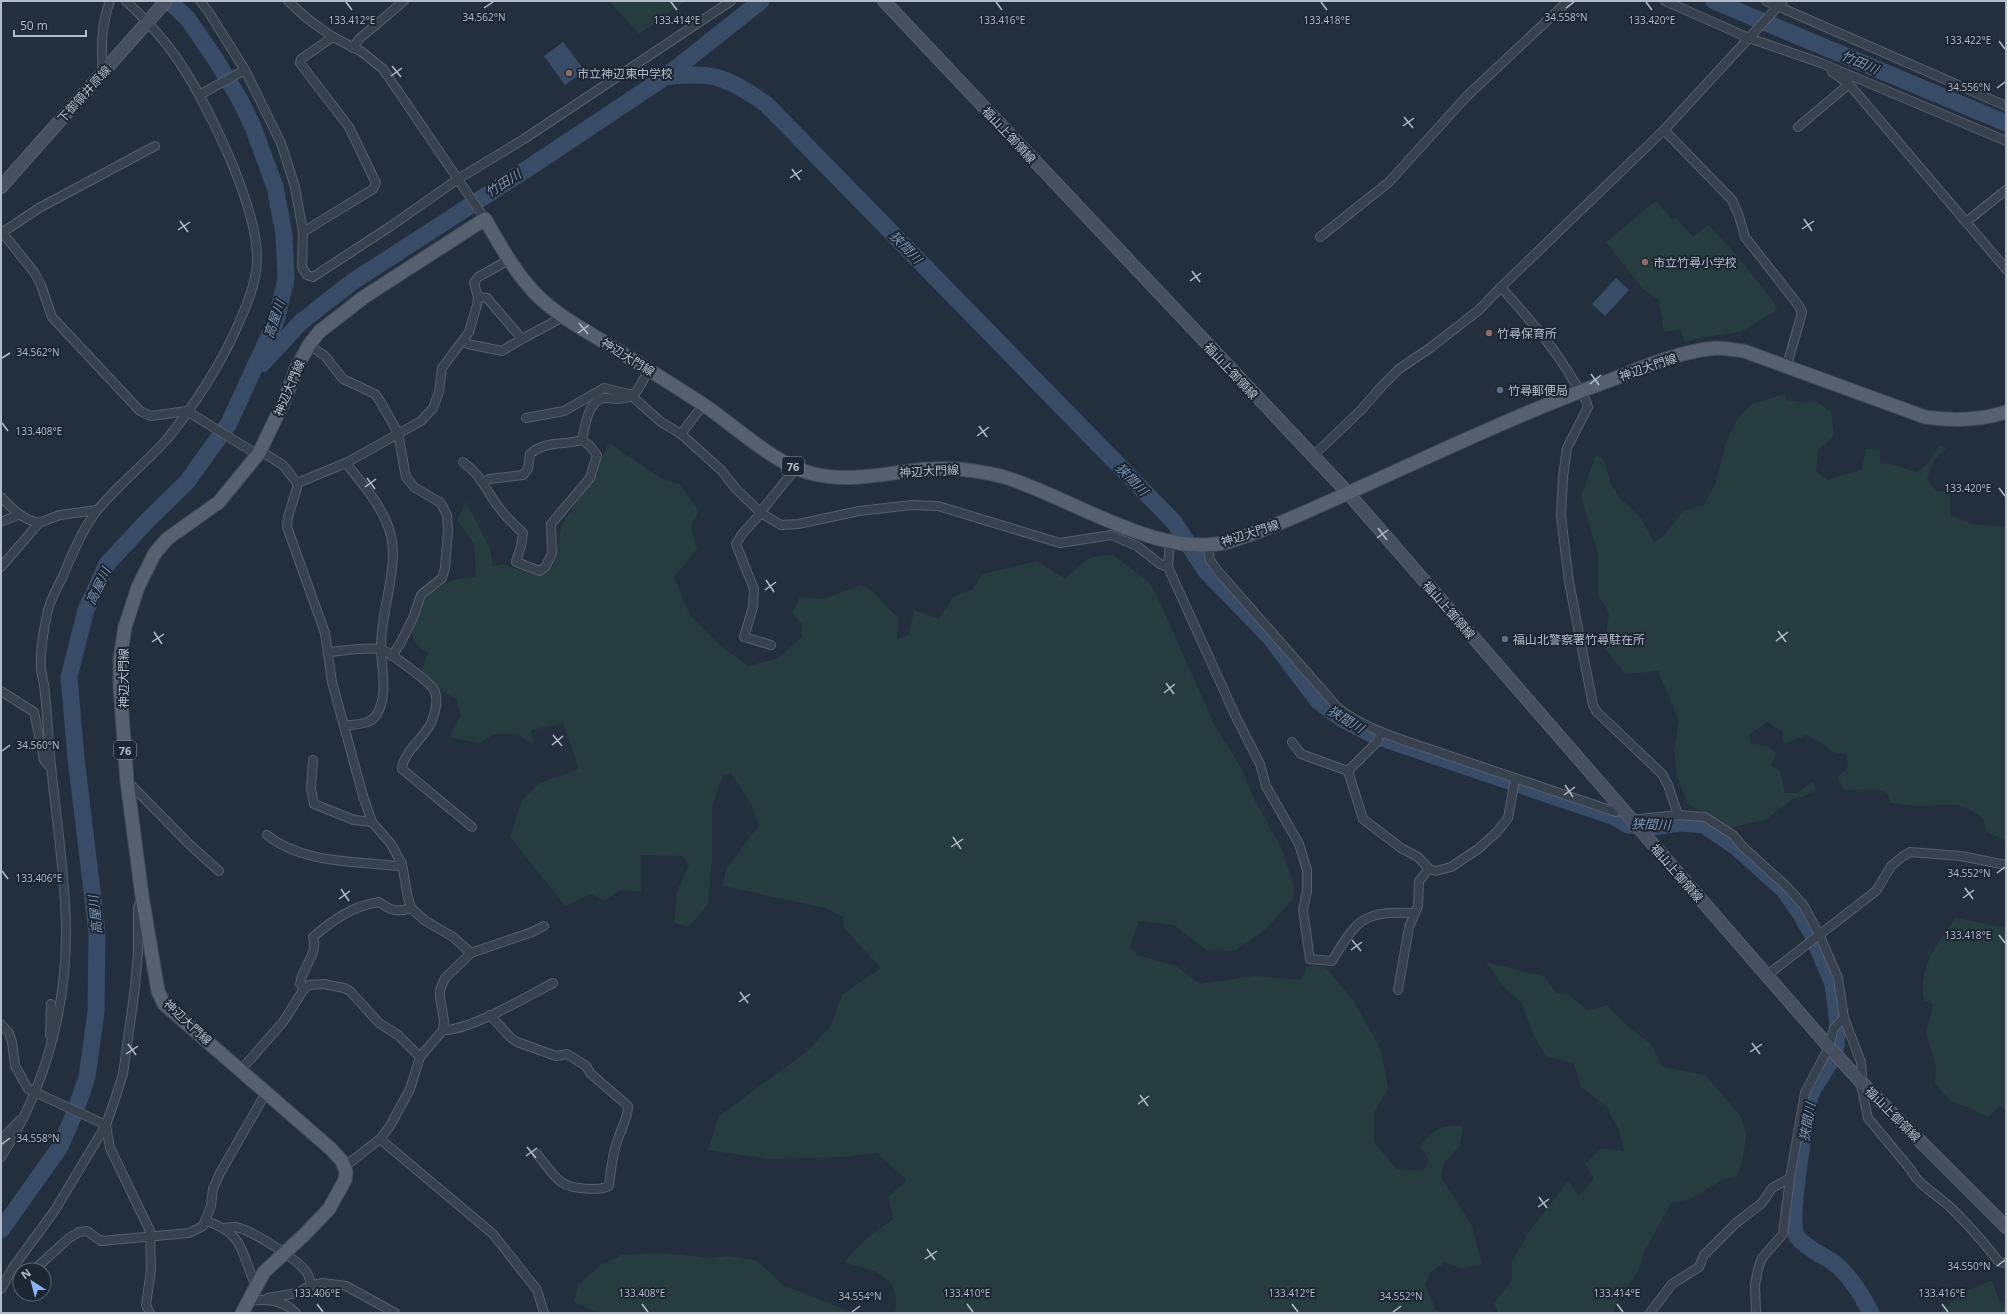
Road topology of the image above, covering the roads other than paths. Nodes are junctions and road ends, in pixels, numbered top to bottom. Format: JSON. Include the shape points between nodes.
{"nodes":[{"id":1,"x":110,"y":1,"type":"edge"},
{"id":2,"x":126,"y":1,"type":"edge"},
{"id":3,"x":166,"y":1,"type":"edge"},
{"id":4,"x":200,"y":1,"type":"edge"},
{"id":5,"x":288,"y":1,"type":"edge"},
{"id":6,"x":404,"y":1,"type":"edge"},
{"id":7,"x":731,"y":1,"type":"edge"},
{"id":8,"x":884,"y":1,"type":"edge"},
{"id":9,"x":1568,"y":1,"type":"edge"},
{"id":10,"x":1665,"y":1,"type":"edge"},
{"id":11,"x":1766,"y":1,"type":"edge"},
{"id":12,"x":1778,"y":6,"type":"edge"},
{"id":13,"x":150,"y":20,"type":"junction"},
{"id":14,"x":1750,"y":36,"type":"junction"},
{"id":15,"x":333,"y":37,"type":"junction"},
{"id":16,"x":353,"y":48,"type":"junction"},
{"id":17,"x":1821,"y":63,"type":"junction"},
{"id":18,"x":243,"y":71,"type":"junction"},
{"id":19,"x":103,"y":73,"type":"junction"},
{"id":20,"x":1849,"y":84,"type":"junction"},
{"id":21,"x":202,"y":94,"type":"junction"},
{"id":22,"x":2006,"y":106,"type":"edge"},
{"id":23,"x":1798,"y":127,"type":"dead end"},
{"id":24,"x":1664,"y":130,"type":"junction"},
{"id":25,"x":2006,"y":141,"type":"edge"},
{"id":26,"x":155,"y":146,"type":"dead end"},
{"id":27,"x":459,"y":180,"type":"junction"},
{"id":28,"x":1,"y":186,"type":"edge"},
{"id":29,"x":2006,"y":190,"type":"edge"},
{"id":30,"x":483,"y":218,"type":"junction"},
{"id":31,"x":1966,"y":222,"type":"junction"},
{"id":32,"x":2,"y":232,"type":"edge"},
{"id":33,"x":303,"y":232,"type":"junction"},
{"id":34,"x":1320,"y":237,"type":"dead end"},
{"id":35,"x":509,"y":260,"type":"junction"},
{"id":36,"x":2006,"y":269,"type":"edge"},
{"id":37,"x":1501,"y":287,"type":"junction"},
{"id":38,"x":478,"y":297,"type":"junction"},
{"id":39,"x":563,"y":317,"type":"junction"},
{"id":40,"x":522,"y":338,"type":"junction"},
{"id":41,"x":464,"y":340,"type":"junction"},
{"id":42,"x":310,"y":345,"type":"junction"},
{"id":43,"x":1787,"y":365,"type":"junction"},
{"id":44,"x":649,"y":370,"type":"junction"},
{"id":45,"x":1582,"y":391,"type":"junction"},
{"id":46,"x":633,"y":395,"type":"junction"},
{"id":47,"x":704,"y":405,"type":"junction"},
{"id":48,"x":188,"y":412,"type":"junction"},
{"id":49,"x":2006,"y":412,"type":"edge"},
{"id":50,"x":526,"y":418,"type":"dead end"},
{"id":51,"x":398,"y":433,"type":"junction"},
{"id":52,"x":680,"y":434,"type":"junction"},
{"id":53,"x":582,"y":440,"type":"junction"},
{"id":54,"x":256,"y":453,"type":"junction"},
{"id":55,"x":1312,"y":457,"type":"junction"},
{"id":56,"x":463,"y":462,"type":"dead end"},
{"id":57,"x":346,"y":464,"type":"junction"},
{"id":58,"x":796,"y":468,"type":"junction"},
{"id":59,"x":484,"y":482,"type":"junction"},
{"id":60,"x":297,"y":483,"type":"junction"},
{"id":61,"x":1348,"y":493,"type":"junction"},
{"id":62,"x":1,"y":498,"type":"edge"},
{"id":63,"x":97,"y":510,"type":"junction"},
{"id":64,"x":761,"y":513,"type":"junction"},
{"id":65,"x":18,"y":515,"type":"junction"},
{"id":66,"x":1,"y":522,"type":"edge"},
{"id":67,"x":39,"y":522,"type":"junction"},
{"id":68,"x":1174,"y":542,"type":"junction"},
{"id":69,"x":1204,"y":545,"type":"junction"},
{"id":70,"x":1,"y":567,"type":"edge"},
{"id":71,"x":1168,"y":567,"type":"junction"},
{"id":72,"x":771,"y":645,"type":"dead end"},
{"id":73,"x":380,"y":649,"type":"junction"},
{"id":74,"x":328,"y":652,"type":"junction"},
{"id":75,"x":392,"y":656,"type":"junction"},
{"id":76,"x":1,"y":691,"type":"edge"},
{"id":77,"x":344,"y":726,"type":"junction"},
{"id":78,"x":1381,"y":732,"type":"junction"},
{"id":79,"x":1292,"y":742,"type":"dead end"},
{"id":80,"x":313,"y":760,"type":"dead end"},
{"id":81,"x":50,"y":767,"type":"junction"},
{"id":82,"x":1348,"y":771,"type":"junction"},
{"id":83,"x":1516,"y":779,"type":"junction"},
{"id":84,"x":127,"y":781,"type":"junction"},
{"id":85,"x":1622,"y":810,"type":"junction"},
{"id":86,"x":1678,"y":815,"type":"junction"},
{"id":87,"x":372,"y":822,"type":"junction"},
{"id":88,"x":1634,"y":824,"type":"junction"},
{"id":89,"x":472,"y":827,"type":"dead end"},
{"id":90,"x":267,"y":835,"type":"dead end"},
{"id":91,"x":402,"y":864,"type":"junction"},
{"id":92,"x":2006,"y":864,"type":"edge"},
{"id":93,"x":1429,"y":870,"type":"junction"},
{"id":94,"x":220,"y":871,"type":"dead end"},
{"id":95,"x":142,"y":896,"type":"junction"},
{"id":96,"x":411,"y":908,"type":"junction"},
{"id":97,"x":1415,"y":913,"type":"junction"},
{"id":98,"x":544,"y":926,"type":"dead end"},
{"id":99,"x":1816,"y":937,"type":"junction"},
{"id":100,"x":471,"y":953,"type":"junction"},
{"id":101,"x":1766,"y":976,"type":"junction"},
{"id":102,"x":553,"y":983,"type":"dead end"},
{"id":103,"x":304,"y":989,"type":"junction"},
{"id":104,"x":1398,"y":990,"type":"dead end"},
{"id":105,"x":52,"y":1004,"type":"dead end"},
{"id":106,"x":490,"y":1015,"type":"junction"},
{"id":107,"x":1844,"y":1018,"type":"junction"},
{"id":108,"x":1,"y":1024,"type":"edge"},
{"id":109,"x":443,"y":1030,"type":"junction"},
{"id":110,"x":53,"y":1039,"type":"junction"},
{"id":111,"x":1833,"y":1051,"type":"junction"},
{"id":112,"x":420,"y":1057,"type":"junction"},
{"id":113,"x":241,"y":1070,"type":"junction"},
{"id":114,"x":1860,"y":1081,"type":"junction"},
{"id":115,"x":267,"y":1091,"type":"junction"},
{"id":116,"x":35,"y":1092,"type":"junction"},
{"id":117,"x":26,"y":1116,"type":"junction"},
{"id":118,"x":106,"y":1125,"type":"junction"},
{"id":119,"x":380,"y":1139,"type":"junction"},
{"id":120,"x":1,"y":1140,"type":"edge"},
{"id":121,"x":537,"y":1154,"type":"dead end"},
{"id":122,"x":1,"y":1157,"type":"edge"},
{"id":123,"x":344,"y":1167,"type":"junction"},
{"id":124,"x":1790,"y":1178,"type":"junction"},
{"id":125,"x":206,"y":1221,"type":"junction"},
{"id":126,"x":2006,"y":1227,"type":"edge"},
{"id":127,"x":225,"y":1228,"type":"junction"},
{"id":128,"x":149,"y":1236,"type":"junction"},
{"id":129,"x":283,"y":1253,"type":"junction"},
{"id":130,"x":43,"y":1262,"type":"edge"},
{"id":131,"x":2006,"y":1263,"type":"edge"},
{"id":132,"x":312,"y":1285,"type":"junction"},
{"id":133,"x":256,"y":1286,"type":"junction"},
{"id":134,"x":1,"y":1289,"type":"edge"},
{"id":135,"x":268,"y":1298,"type":"junction"},
{"id":136,"x":248,"y":1301,"type":"junction"},
{"id":137,"x":150,"y":1313,"type":"edge"},
{"id":138,"x":242,"y":1313,"type":"edge"},
{"id":139,"x":296,"y":1313,"type":"edge"},
{"id":140,"x":395,"y":1313,"type":"edge"},
{"id":141,"x":544,"y":1313,"type":"edge"},
{"id":142,"x":1650,"y":1313,"type":"edge"},
{"id":143,"x":1756,"y":1313,"type":"edge"}],
"edges":[{"from":1,"to":19,"type":"street","via":[[104,18]]},
{"from":2,"to":13,"type":"street"},
{"from":3,"to":13,"type":"main road","name":"下御領井原線"},
{"from":4,"to":18,"type":"street"},
{"from":5,"to":15,"type":"street"},
{"from":6,"to":16,"type":"street"},
{"from":7,"to":27,"type":"street"},
{"from":8,"to":55,"type":"main road","name":"福山上御領線"},
{"from":9,"to":34,"type":"street","via":[[1467,96],[1388,182]]},
{"from":10,"to":14,"type":"street"},
{"from":11,"to":12,"type":"street"},
{"from":12,"to":14,"type":"street"},
{"from":12,"to":22,"type":"street"},
{"from":13,"to":19,"type":"main road","name":"下御領井原線"},
{"from":13,"to":21,"type":"street"},
{"from":14,"to":17,"type":"street"},
{"from":14,"to":24,"type":"street"},
{"from":15,"to":16,"type":"street"},
{"from":15,"to":33,"type":"street","via":[[301,59],[300,63],[348,127],[376,183],[373,189]]},
{"from":16,"to":27,"type":"street","via":[[362,52],[390,77]]},
{"from":17,"to":20,"type":"street"},
{"from":17,"to":25,"type":"street"},
{"from":18,"to":21,"type":"street"},
{"from":18,"to":33,"type":"street","via":[[280,143],[295,187]]},
{"from":19,"to":28,"type":"main road","name":"下御領井原線"},
{"from":20,"to":23,"type":"street"},
{"from":20,"to":31,"type":"street"},
{"from":21,"to":48,"type":"street","via":[[246,200],[257,250],[257,263],[250,298],[234,333]]},
{"from":24,"to":37,"type":"street"},
{"from":24,"to":43,"type":"street","via":[[1732,200],[1745,237],[1799,306],[1802,312]]},
{"from":26,"to":32,"type":"street","via":[[39,208]]},
{"from":27,"to":30,"type":"street"},
{"from":27,"to":33,"type":"street","via":[[313,276],[307,275],[302,267]]},
{"from":29,"to":31,"type":"street"},
{"from":30,"to":35,"type":"main road","name":"神辺大門線","number":"76"},
{"from":30,"to":42,"type":"main road","name":"神辺大門線","number":"76","via":[[364,297],[319,332]]},
{"from":31,"to":36,"type":"street"},
{"from":32,"to":48,"type":"street","via":[[34,272],[52,317],[140,411],[151,416]]},
{"from":35,"to":38,"type":"street","via":[[478,277],[474,283]]},
{"from":35,"to":39,"type":"main road","name":"神辺大門線","number":"76","via":[[526,284]]},
{"from":37,"to":45,"type":"street","via":[[1548,342]]},
{"from":37,"to":55,"type":"street","via":[[1479,310],[1399,369]]},
{"from":38,"to":40,"type":"street","via":[[487,298]]},
{"from":38,"to":41,"type":"street"},
{"from":39,"to":40,"type":"street"},
{"from":39,"to":44,"type":"main road","name":"神辺大門線","number":"76"},
{"from":40,"to":41,"type":"street","via":[[502,350],[468,344]]},
{"from":41,"to":51,"type":"street","via":[[442,368],[439,392],[433,408],[421,421]]},
{"from":42,"to":51,"type":"street","via":[[325,356],[343,379],[375,394]]},
{"from":42,"to":54,"type":"main road","name":"神辺大門線","number":"76","via":[[296,368],[282,406]]},
{"from":43,"to":45,"type":"main road","name":"神辺大門線","number":"76","via":[[1744,351],[1720,348],[1680,355]]},
{"from":43,"to":49,"type":"main road","name":"神辺大門線","number":"76","via":[[1925,417],[1948,421],[1967,420]]},
{"from":44,"to":46,"type":"street"},
{"from":44,"to":47,"type":"main road","name":"神辺大門線","number":"76"},
{"from":45,"to":61,"type":"main road","name":"神辺大門線","number":"76","via":[[1505,422]]},
{"from":45,"to":86,"type":"street","via":[[1588,407],[1567,448],[1561,516],[1569,582],[1593,705],[1597,712],[1662,774]]},
{"from":46,"to":50,"type":"street","via":[[604,388],[564,412]]},
{"from":46,"to":52,"type":"street","via":[[661,422]]},
{"from":46,"to":53,"type":"street","via":[[624,399],[603,398],[592,407],[587,415]]},
{"from":47,"to":52,"type":"street"},
{"from":47,"to":58,"type":"main road","name":"神辺大門線","number":"76"},
{"from":48,"to":54,"type":"street"},
{"from":48,"to":63,"type":"street","via":[[168,437]]},
{"from":51,"to":57,"type":"street"},
{"from":51,"to":75,"type":"street","via":[[406,477],[414,487],[441,503],[447,515],[448,531],[442,578],[421,595],[413,618]]},
{"from":52,"to":64,"type":"street","via":[[721,470]]},
{"from":53,"to":59,"type":"street","via":[[571,444],[540,447],[530,454],[528,469],[523,475],[489,479]]},
{"from":53,"to":59,"type":"street","via":[[597,455],[595,464],[585,485],[551,524],[552,553],[546,566],[540,571],[516,562],[523,533],[507,519]]},
{"from":54,"to":60,"type":"street","via":[[267,455],[283,465]]},
{"from":54,"to":84,"type":"main road","name":"神辺大門線","number":"76","via":[[219,502],[163,544],[155,553],[138,587],[125,627],[120,659]]},
{"from":55,"to":61,"type":"main road","name":"福山上御領線"},
{"from":56,"to":59,"type":"street"},
{"from":57,"to":60,"type":"street"},
{"from":57,"to":73,"type":"street","via":[[388,524],[391,536],[390,577]]},
{"from":58,"to":64,"type":"street"},
{"from":58,"to":68,"type":"main road","name":"神辺大門線","number":"76","via":[[834,477],[861,477],[925,469],[955,468],[980,471],[1007,478],[1122,525]]},
{"from":60,"to":74,"type":"street","via":[[287,527],[324,633]]},
{"from":61,"to":69,"type":"main road","name":"神辺大門線","number":"76","via":[[1283,522],[1230,541]]},
{"from":61,"to":85,"type":"main road","name":"福山上御領線"},
{"from":62,"to":65,"type":"street"},
{"from":63,"to":67,"type":"street","via":[[67,514]]},
{"from":63,"to":81,"type":"street","via":[[71,556],[49,609],[41,671]]},
{"from":64,"to":71,"type":"street","via":[[781,525],[788,525],[859,511],[912,505],[938,506],[1060,543],[1111,535],[1137,546],[1160,564]]},
{"from":64,"to":72,"type":"street","via":[[736,544],[754,589],[753,608],[744,637]]},
{"from":65,"to":66,"type":"street"},
{"from":65,"to":67,"type":"street"},
{"from":67,"to":70,"type":"street"},
{"from":68,"to":69,"type":"main road","name":"神辺大門線","number":"76"},
{"from":68,"to":71,"type":"street"},
{"from":69,"to":78,"type":"street","via":[[1217,570],[1338,708]]},
{"from":71,"to":97,"type":"street","via":[[1260,764],[1266,786],[1299,844],[1307,870],[1307,891],[1303,910],[1310,959],[1332,961],[1351,930],[1374,915],[1390,912]]},
{"from":73,"to":74,"type":"street"},
{"from":73,"to":75,"type":"street"},
{"from":73,"to":77,"type":"street","via":[[384,681],[382,704],[377,715],[370,721]]},
{"from":74,"to":77,"type":"street","via":[[332,682]]},
{"from":75,"to":89,"type":"street","via":[[434,690],[436,701],[431,722],[410,752],[402,769]]},
{"from":76,"to":81,"type":"street","via":[[34,712],[44,760]]},
{"from":77,"to":87,"type":"street"},
{"from":78,"to":82,"type":"street","via":[[1377,742]]},
{"from":78,"to":83,"type":"street"},
{"from":79,"to":82,"type":"street","via":[[1301,754]]},
{"from":80,"to":87,"type":"street","via":[[311,789],[314,804],[354,820]]},
{"from":81,"to":110,"type":"street","via":[[66,925],[66,963]]},
{"from":82,"to":93,"type":"street","via":[[1363,819],[1401,848],[1418,857]]},
{"from":83,"to":85,"type":"street","via":[[1616,812]]},
{"from":83,"to":93,"type":"street","via":[[1508,818],[1497,832],[1478,849],[1451,867]]},
{"from":84,"to":94,"type":"street","via":[[189,844]]},
{"from":84,"to":95,"type":"main road","name":"神辺大門線","number":"76"},
{"from":85,"to":88,"type":"main road","name":"福山上御領線"},
{"from":86,"to":88,"type":"street"},
{"from":86,"to":99,"type":"street","via":[[1705,817],[1733,835],[1804,906]]},
{"from":87,"to":91,"type":"street","via":[[391,844]]},
{"from":88,"to":101,"type":"main road","name":"福山上御領線"},
{"from":90,"to":91,"type":"street","via":[[279,845],[316,857],[396,866]]},
{"from":91,"to":96,"type":"street"},
{"from":92,"to":99,"type":"street","via":[[1961,856],[1910,852],[1891,866],[1876,891]]},
{"from":93,"to":97,"type":"street","via":[[1419,881],[1418,906]]},
{"from":95,"to":113,"type":"main road","name":"神辺大門線","number":"76","via":[[154,977],[164,1004]]},
{"from":95,"to":118,"type":"street","via":[[138,908],[138,954],[123,1074]]},
{"from":96,"to":100,"type":"street"},
{"from":96,"to":103,"type":"street","via":[[402,911],[391,910],[378,902],[366,904],[334,919],[313,937],[313,954],[301,976],[300,984]]},
{"from":97,"to":104,"type":"street","via":[[1409,927]]},
{"from":98,"to":100,"type":"street"},
{"from":99,"to":101,"type":"street"},
{"from":99,"to":107,"type":"street","via":[[1838,978]]},
{"from":100,"to":109,"type":"street","via":[[451,971],[443,983],[440,997]]},
{"from":101,"to":111,"type":"main road","name":"福山上御領線"},
{"from":102,"to":106,"type":"street"},
{"from":103,"to":112,"type":"street","via":[[309,985],[324,984],[350,991],[379,1023],[398,1036]]},
{"from":103,"to":113,"type":"street","via":[[283,1022]]},
{"from":105,"to":110,"type":"street","via":[[50,1037]]},
{"from":106,"to":109,"type":"street","via":[[455,1029]]},
{"from":106,"to":121,"type":"street","via":[[516,1042],[556,1056],[567,1054],[586,1066],[591,1074],[628,1106],[626,1122],[612,1159],[609,1186],[605,1189],[563,1184]]},
{"from":107,"to":111,"type":"street","via":[[1836,1025]]},
{"from":107,"to":114,"type":"street","via":[[1861,1062]]},
{"from":108,"to":116,"type":"street","via":[[9,1032],[15,1066],[28,1089]]},
{"from":109,"to":112,"type":"street"},
{"from":110,"to":116,"type":"street"},
{"from":111,"to":114,"type":"main road","name":"福山上御領線"},
{"from":111,"to":124,"type":"street","via":[[1805,1093]]},
{"from":112,"to":119,"type":"street","via":[[400,1110]]},
{"from":113,"to":115,"type":"main road","name":"神辺大門線","number":"76"},
{"from":114,"to":126,"type":"main road","name":"福山上御領線"},
{"from":114,"to":131,"type":"street","via":[[1868,1118],[1911,1170],[1915,1179],[1950,1207],[1976,1233],[1999,1262]]},
{"from":115,"to":123,"type":"main road","name":"神辺大門線","number":"76","via":[[331,1149]]},
{"from":115,"to":125,"type":"street","via":[[220,1173],[213,1189]]},
{"from":116,"to":117,"type":"street"},
{"from":116,"to":118,"type":"street"},
{"from":117,"to":120,"type":"street"},
{"from":117,"to":122,"type":"street"},
{"from":118,"to":128,"type":"street","via":[[110,1148],[150,1231]]},
{"from":118,"to":134,"type":"street","via":[[55,1210]]},
{"from":119,"to":123,"type":"street"},
{"from":119,"to":141,"type":"street","via":[[492,1234],[537,1290]]},
{"from":123,"to":129,"type":"main road","via":[[345,1180],[329,1209]]},
{"from":124,"to":142,"type":"street","via":[[1772,1188],[1762,1203],[1736,1223],[1704,1255],[1699,1267],[1672,1284]]},
{"from":124,"to":143,"type":"street","via":[[1783,1234],[1762,1258],[1758,1269],[1755,1285]]},
{"from":125,"to":127,"type":"street"},
{"from":125,"to":128,"type":"street","via":[[203,1226],[189,1233]]},
{"from":127,"to":129,"type":"street","via":[[245,1230],[272,1244]]},
{"from":127,"to":133,"type":"street","via":[[244,1252]]},
{"from":128,"to":130,"type":"street","via":[[101,1241],[87,1232],[79,1232]]},
{"from":128,"to":137,"type":"street","via":[[151,1270],[146,1305]]},
{"from":129,"to":132,"type":"street","via":[[299,1264],[307,1273]]},
{"from":129,"to":133,"type":"main road","via":[[264,1272]]},
{"from":132,"to":135,"type":"street","via":[[297,1293]]},
{"from":132,"to":140,"type":"street","via":[[323,1283],[346,1286]]},
{"from":133,"to":136,"type":"main road"},
{"from":135,"to":136,"type":"street"},
{"from":135,"to":139,"type":"street"},
{"from":136,"to":138,"type":"main road"}]}
